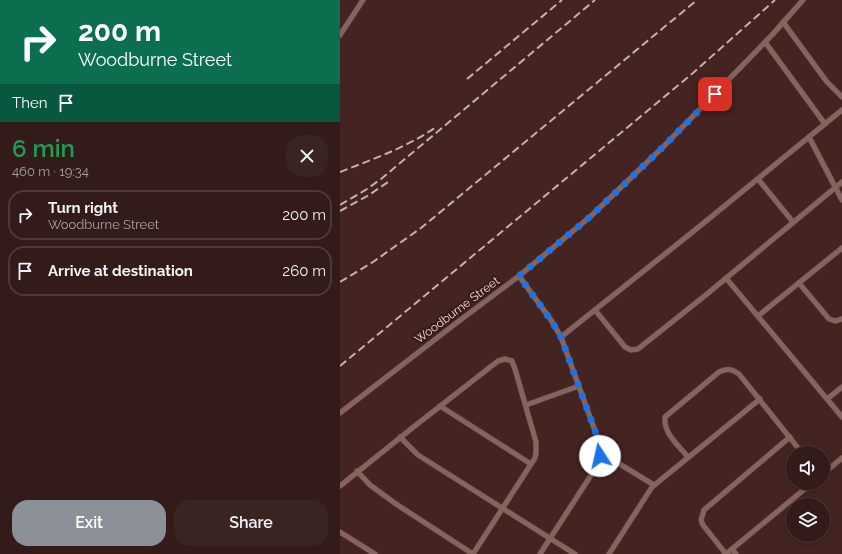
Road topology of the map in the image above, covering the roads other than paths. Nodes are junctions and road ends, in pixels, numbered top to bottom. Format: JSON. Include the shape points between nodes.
{"nodes":[{"id":1,"x":363,"y":0,"type":"edge"},
{"id":2,"x":803,"y":0,"type":"edge"},
{"id":3,"x":783,"y":22,"type":"junction"},
{"id":4,"x":340,"y":35,"type":"edge"},
{"id":5,"x":765,"y":42,"type":"junction"},
{"id":6,"x":842,"y":97,"type":"edge"},
{"id":7,"x":842,"y":110,"type":"edge"},
{"id":8,"x":825,"y":124,"type":"junction"},
{"id":9,"x":809,"y":137,"type":"junction"},
{"id":10,"x":758,"y":179,"type":"junction"},
{"id":11,"x":842,"y":182,"type":"edge"},
{"id":12,"x":836,"y":187,"type":"junction"},
{"id":13,"x":842,"y":200,"type":"edge"},
{"id":14,"x":793,"y":222,"type":"junction"},
{"id":15,"x":842,"y":248,"type":"edge"},
{"id":16,"x":519,"y":276,"type":"junction"},
{"id":17,"x":726,"y":278,"type":"junction"},
{"id":18,"x":799,"y":283,"type":"junction"},
{"id":19,"x":595,"y":310,"type":"junction"},
{"id":20,"x":758,"y":316,"type":"junction"},
{"id":21,"x":842,"y":320,"type":"edge"},
{"id":22,"x":561,"y":337,"type":"junction"},
{"id":23,"x":579,"y":386,"type":"junction"},
{"id":24,"x":842,"y":387,"type":"edge"},
{"id":25,"x":760,"y":399,"type":"junction"},
{"id":26,"x":827,"y":399,"type":"junction"},
{"id":27,"x":440,"y":406,"type":"junction"},
{"id":28,"x":526,"y":406,"type":"junction"},
{"id":29,"x":340,"y":413,"type":"edge"},
{"id":30,"x":842,"y":417,"type":"edge"},
{"id":31,"x":400,"y":437,"type":"junction"},
{"id":32,"x":790,"y":437,"type":"junction"},
{"id":33,"x":797,"y":446,"type":"edge"},
{"id":34,"x":600,"y":452,"type":"junction"},
{"id":35,"x":688,"y":457,"type":"junction"},
{"id":36,"x":842,"y":458,"type":"edge"},
{"id":37,"x":531,"y":464,"type":"junction"},
{"id":38,"x":830,"y":468,"type":"edge"},
{"id":39,"x":357,"y":471,"type":"junction"},
{"id":40,"x":654,"y":485,"type":"junction"},
{"id":41,"x":340,"y":486,"type":"edge"},
{"id":42,"x":804,"y":490,"type":"edge"},
{"id":43,"x":503,"y":509,"type":"junction"},
{"id":44,"x":340,"y":532,"type":"edge"},
{"id":45,"x":550,"y":539,"type":"junction"},
{"id":46,"x":732,"y":549,"type":"junction"},
{"id":47,"x":375,"y":554,"type":"edge"},
{"id":48,"x":473,"y":554,"type":"edge"},
{"id":49,"x":540,"y":554,"type":"edge"},
{"id":50,"x":575,"y":554,"type":"edge"},
{"id":51,"x":608,"y":554,"type":"edge"},
{"id":52,"x":726,"y":554,"type":"edge"},
{"id":53,"x":736,"y":554,"type":"edge"}],
"edges":[{"from":1,"to":4,"type":"street"},
{"from":2,"to":3,"type":"street","name":"Woodburne Street"},
{"from":3,"to":5,"type":"street","name":"Woodburne Street"},
{"from":3,"to":6,"type":"street"},
{"from":5,"to":8,"type":"street"},
{"from":5,"to":16,"type":"street","name":"Woodburne Street","via":[[664,146],[591,216]]},
{"from":7,"to":8,"type":"street"},
{"from":8,"to":9,"type":"street"},
{"from":9,"to":10,"type":"street"},
{"from":9,"to":12,"type":"street"},
{"from":10,"to":14,"type":"street"},
{"from":10,"to":19,"type":"street"},
{"from":11,"to":12,"type":"street"},
{"from":12,"to":13,"type":"street"},
{"from":12,"to":14,"type":"street"},
{"from":14,"to":17,"type":"street"},
{"from":15,"to":18,"type":"street"},
{"from":16,"to":22,"type":"street"},
{"from":16,"to":29,"type":"street","name":"Woodburne Street"},
{"from":17,"to":19,"type":"street","via":[[634,350],[625,347]]},
{"from":17,"to":20,"type":"street"},
{"from":18,"to":20,"type":"street"},
{"from":18,"to":21,"type":"street","via":[[829,319]]},
{"from":19,"to":22,"type":"street"},
{"from":20,"to":26,"type":"street"},
{"from":22,"to":23,"type":"street"},
{"from":23,"to":28,"type":"street"},
{"from":23,"to":34,"type":"street","via":[[598,439]]},
{"from":24,"to":26,"type":"street"},
{"from":25,"to":32,"type":"street"},
{"from":25,"to":35,"type":"street"},
{"from":25,"to":35,"type":"street","via":[[739,374],[731,369],[719,372],[665,417],[664,425],[668,433]]},
{"from":26,"to":30,"type":"street"},
{"from":27,"to":28,"type":"street","via":[[498,361],[505,359],[512,361]]},
{"from":27,"to":31,"type":"street"},
{"from":27,"to":37,"type":"street"},
{"from":28,"to":37,"type":"street","via":[[537,447]]},
{"from":31,"to":39,"type":"street"},
{"from":31,"to":43,"type":"street","via":[[418,455]]},
{"from":32,"to":33,"type":"street"},
{"from":32,"to":52,"type":"street","via":[[704,510],[701,520],[703,525]]},
{"from":34,"to":40,"type":"street"},
{"from":34,"to":45,"type":"street","via":[[600,461]]},
{"from":35,"to":40,"type":"street"},
{"from":36,"to":38,"type":"street"},
{"from":37,"to":43,"type":"street"},
{"from":39,"to":41,"type":"street"},
{"from":39,"to":48,"type":"street","via":[[370,485],[396,504]]},
{"from":40,"to":51,"type":"street"},
{"from":42,"to":46,"type":"street"},
{"from":43,"to":45,"type":"street"},
{"from":43,"to":48,"type":"street"},
{"from":44,"to":47,"type":"street"},
{"from":45,"to":49,"type":"street"},
{"from":45,"to":50,"type":"street"},
{"from":46,"to":52,"type":"street"},
{"from":46,"to":53,"type":"street"}]}
